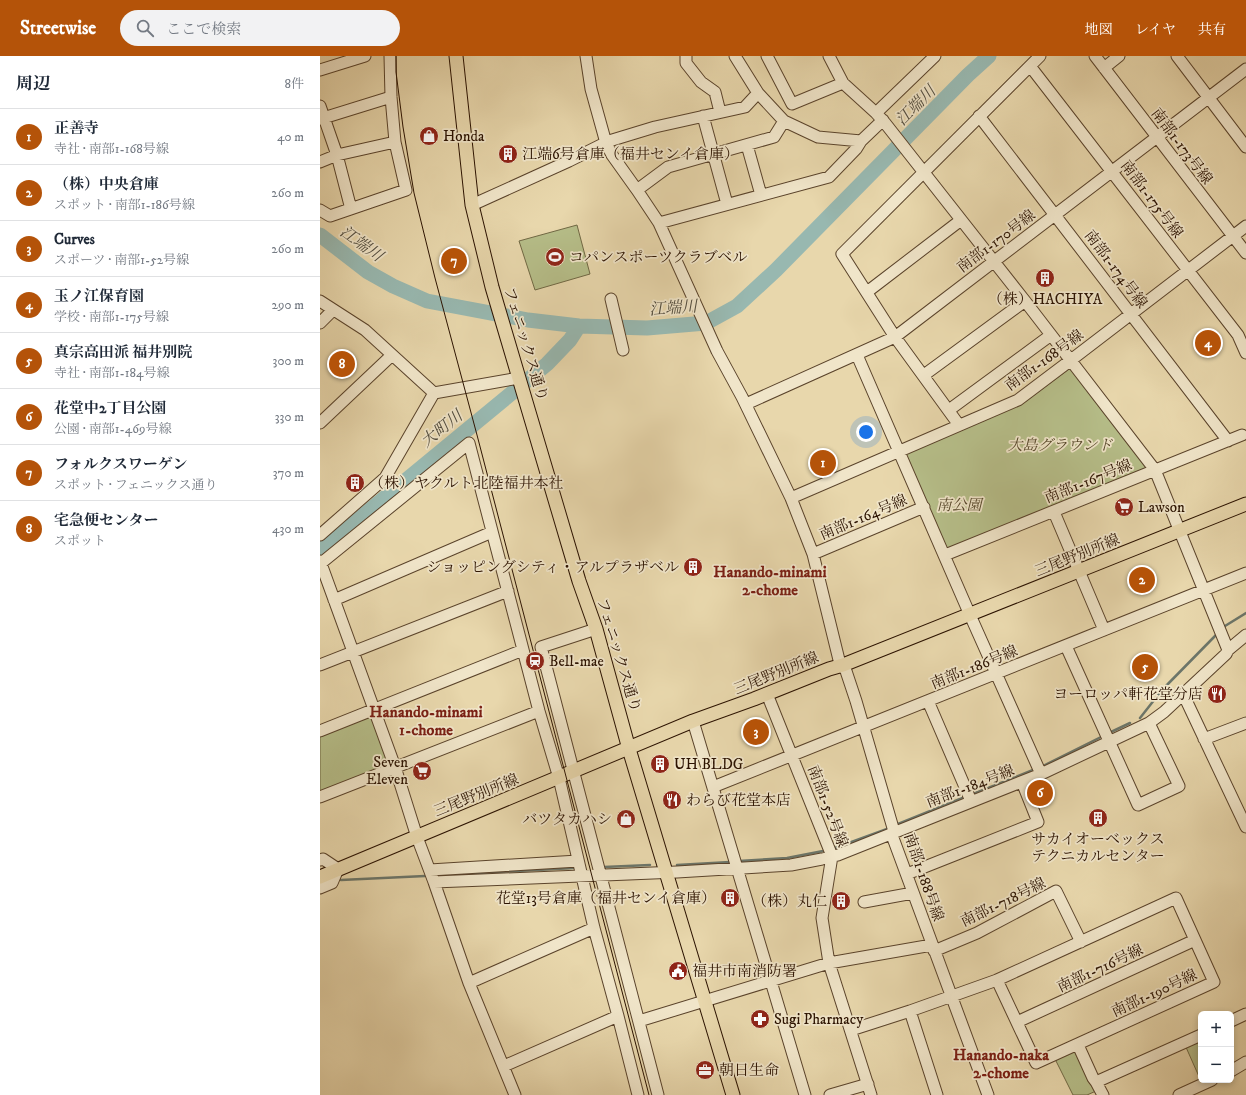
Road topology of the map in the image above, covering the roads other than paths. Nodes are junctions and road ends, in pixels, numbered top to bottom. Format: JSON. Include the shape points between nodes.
{"nodes":[{"id":1,"x":365,"y":56,"type":"edge"},
{"id":2,"x":390,"y":56,"type":"edge"},
{"id":3,"x":456,"y":56,"type":"edge"},
{"id":4,"x":586,"y":56,"type":"edge"},
{"id":5,"x":686,"y":56,"type":"edge"},
{"id":6,"x":735,"y":56,"type":"edge"},
{"id":7,"x":767,"y":56,"type":"edge"},
{"id":8,"x":829,"y":56,"type":"edge"},
{"id":9,"x":936,"y":56,"type":"edge"},
{"id":10,"x":1040,"y":56,"type":"edge"},
{"id":11,"x":1095,"y":56,"type":"edge"},
{"id":12,"x":1119,"y":56,"type":"edge"},
{"id":13,"x":1177,"y":56,"type":"edge"},
{"id":14,"x":344,"y":59,"type":"edge"},
{"id":15,"x":1030,"y":66,"type":"junction"},
{"id":16,"x":1104,"y":68,"type":"junction"},
{"id":17,"x":1246,"y":69,"type":"edge"},
{"id":18,"x":320,"y":70,"type":"edge"},
{"id":19,"x":843,"y":83,"type":"junction"},
{"id":20,"x":758,"y":93,"type":"junction"},
{"id":21,"x":391,"y":97,"type":"junction"},
{"id":22,"x":1209,"y":97,"type":"junction"},
{"id":23,"x":320,"y":106,"type":"edge"},
{"id":24,"x":720,"y":112,"type":"junction"},
{"id":25,"x":703,"y":116,"type":"junction"},
{"id":26,"x":979,"y":116,"type":"junction"},
{"id":27,"x":322,"y":118,"type":"edge"},
{"id":28,"x":883,"y":120,"type":"junction"},
{"id":29,"x":784,"y":121,"type":"junction"},
{"id":30,"x":1157,"y":138,"type":"junction"},
{"id":31,"x":861,"y":141,"type":"junction"},
{"id":32,"x":395,"y":142,"type":"junction"},
{"id":33,"x":606,"y":143,"type":"junction"},
{"id":34,"x":747,"y":145,"type":"junction"},
{"id":35,"x":1246,"y":147,"type":"edge"},
{"id":36,"x":714,"y":154,"type":"junction"},
{"id":37,"x":337,"y":155,"type":"junction"},
{"id":38,"x":320,"y":162,"type":"edge"},
{"id":39,"x":922,"y":168,"type":"junction"},
{"id":40,"x":1112,"y":171,"type":"junction"},
{"id":41,"x":637,"y":190,"type":"junction"},
{"id":42,"x":761,"y":195,"type":"junction"},
{"id":43,"x":727,"y":204,"type":"junction"},
{"id":44,"x":472,"y":205,"type":"junction"},
{"id":45,"x":351,"y":208,"type":"junction"},
{"id":46,"x":320,"y":210,"type":"edge"},
{"id":47,"x":1056,"y":215,"type":"junction"},
{"id":48,"x":961,"y":220,"type":"junction"},
{"id":49,"x":659,"y":223,"type":"junction"},
{"id":50,"x":1246,"y":226,"type":"edge"},
{"id":51,"x":1233,"y":236,"type":"junction"},
{"id":52,"x":1246,"y":253,"type":"edge"},
{"id":53,"x":995,"y":262,"type":"junction"},
{"id":54,"x":1188,"y":271,"type":"junction"},
{"id":55,"x":867,"y":292,"type":"junction"},
{"id":56,"x":611,"y":298,"type":"dead end"},
{"id":57,"x":320,"y":301,"type":"edge"},
{"id":58,"x":1025,"y":301,"type":"junction"},
{"id":59,"x":333,"y":310,"type":"junction"},
{"id":60,"x":1131,"y":314,"type":"junction"},
{"id":61,"x":320,"y":323,"type":"edge"},
{"id":62,"x":1051,"y":335,"type":"junction"},
{"id":63,"x":895,"y":337,"type":"junction"},
{"id":64,"x":623,"y":350,"type":"dead end"},
{"id":65,"x":1246,"y":353,"type":"edge"},
{"id":66,"x":392,"y":355,"type":"junction"},
{"id":67,"x":857,"y":355,"type":"junction"},
{"id":68,"x":1072,"y":360,"type":"junction"},
{"id":69,"x":924,"y":375,"type":"junction"},
{"id":70,"x":519,"y":378,"type":"junction"},
{"id":71,"x":434,"y":393,"type":"junction"},
{"id":72,"x":746,"y":404,"type":"junction"},
{"id":73,"x":949,"y":410,"type":"junction"},
{"id":74,"x":320,"y":423,"type":"edge"},
{"id":75,"x":959,"y":424,"type":"junction"},
{"id":76,"x":1242,"y":435,"type":"dead end"},
{"id":77,"x":1228,"y":441,"type":"junction"},
{"id":78,"x":899,"y":451,"type":"junction"},
{"id":79,"x":1155,"y":470,"type":"junction"},
{"id":80,"x":792,"y":498,"type":"junction"},
{"id":81,"x":1246,"y":504,"type":"edge"},
{"id":82,"x":924,"y":507,"type":"junction"},
{"id":83,"x":1054,"y":512,"type":"junction"},
{"id":84,"x":1180,"y":530,"type":"junction"},
{"id":85,"x":492,"y":532,"type":"junction"},
{"id":86,"x":320,"y":535,"type":"edge"},
{"id":87,"x":813,"y":554,"type":"junction"},
{"id":88,"x":945,"y":555,"type":"junction"},
{"id":89,"x":320,"y":563,"type":"edge"},
{"id":90,"x":1080,"y":571,"type":"junction"},
{"id":91,"x":1246,"y":573,"type":"edge"},
{"id":92,"x":1204,"y":590,"type":"junction"},
{"id":93,"x":508,"y":591,"type":"junction"},
{"id":94,"x":334,"y":600,"type":"junction"},
{"id":95,"x":970,"y":615,"type":"junction"},
{"id":96,"x":596,"y":629,"type":"junction"},
{"id":97,"x":1104,"y":630,"type":"junction"},
{"id":98,"x":1246,"y":635,"type":"edge"},
{"id":99,"x":1066,"y":646,"type":"junction"},
{"id":100,"x":523,"y":650,"type":"junction"},
{"id":101,"x":1228,"y":650,"type":"junction"},
{"id":102,"x":353,"y":651,"type":"junction"},
{"id":103,"x":320,"y":665,"type":"edge"},
{"id":104,"x":843,"y":665,"type":"junction"},
{"id":105,"x":997,"y":674,"type":"junction"},
{"id":106,"x":767,"y":694,"type":"junction"},
{"id":107,"x":1181,"y":696,"type":"junction"},
{"id":108,"x":928,"y":701,"type":"junction"},
{"id":109,"x":375,"y":710,"type":"junction"},
{"id":110,"x":539,"y":711,"type":"junction"},
{"id":111,"x":693,"y":721,"type":"junction"},
{"id":112,"x":1149,"y":723,"type":"junction"},
{"id":113,"x":1246,"y":723,"type":"edge"},
{"id":114,"x":864,"y":727,"type":"junction"},
{"id":115,"x":320,"y":731,"type":"edge"},
{"id":116,"x":1204,"y":740,"type":"junction"},
{"id":117,"x":1109,"y":741,"type":"junction"},
{"id":118,"x":629,"y":749,"type":"junction"},
{"id":119,"x":792,"y":756,"type":"junction"},
{"id":120,"x":395,"y":767,"type":"junction"},
{"id":121,"x":574,"y":772,"type":"junction"},
{"id":122,"x":1041,"y":774,"type":"junction"},
{"id":123,"x":559,"y":778,"type":"junction"},
{"id":124,"x":1022,"y":782,"type":"junction"},
{"id":125,"x":713,"y":787,"type":"junction"},
{"id":126,"x":320,"y":797,"type":"edge"},
{"id":127,"x":971,"y":801,"type":"junction"},
{"id":128,"x":1242,"y":808,"type":"edge"},
{"id":129,"x":1246,"y":826,"type":"edge"},
{"id":130,"x":893,"y":833,"type":"junction"},
{"id":131,"x":417,"y":837,"type":"junction"},
{"id":132,"x":832,"y":856,"type":"junction"},
{"id":133,"x":320,"y":860,"type":"edge"},
{"id":134,"x":578,"y":861,"type":"junction"},
{"id":135,"x":737,"y":868,"type":"junction"},
{"id":136,"x":338,"y":869,"type":"junction"},
{"id":137,"x":430,"y":870,"type":"junction"},
{"id":138,"x":667,"y":872,"type":"junction"},
{"id":139,"x":601,"y":874,"type":"junction"},
{"id":140,"x":907,"y":874,"type":"junction"},
{"id":141,"x":581,"y":876,"type":"junction"},
{"id":142,"x":320,"y":877,"type":"edge"},
{"id":143,"x":434,"y":882,"type":"junction"},
{"id":144,"x":320,"y":888,"type":"edge"},
{"id":145,"x":913,"y":893,"type":"junction"},
{"id":146,"x":864,"y":902,"type":"dead end"},
{"id":147,"x":594,"y":928,"type":"junction"},
{"id":148,"x":1195,"y":940,"type":"junction"},
{"id":149,"x":1081,"y":942,"type":"junction"},
{"id":150,"x":933,"y":948,"type":"junction"},
{"id":151,"x":829,"y":963,"type":"junction"},
{"id":152,"x":770,"y":980,"type":"junction"},
{"id":153,"x":997,"y":980,"type":"junction"},
{"id":154,"x":469,"y":983,"type":"junction"},
{"id":155,"x":951,"y":997,"type":"junction"},
{"id":156,"x":704,"y":1000,"type":"junction"},
{"id":157,"x":910,"y":1011,"type":"junction"},
{"id":158,"x":1246,"y":1014,"type":"edge"},
{"id":159,"x":618,"y":1016,"type":"junction"},
{"id":160,"x":1234,"y":1020,"type":"edge"},
{"id":161,"x":639,"y":1021,"type":"junction"},
{"id":162,"x":1017,"y":1022,"type":"junction"},
{"id":163,"x":851,"y":1030,"type":"junction"},
{"id":164,"x":1198,"y":1036,"type":"edge"},
{"id":165,"x":1078,"y":1045,"type":"junction"},
{"id":166,"x":1246,"y":1062,"type":"edge"},
{"id":167,"x":504,"y":1066,"type":"junction"},
{"id":168,"x":1234,"y":1070,"type":"edge"},
{"id":169,"x":1096,"y":1082,"type":"junction"},
{"id":170,"x":1205,"y":1083,"type":"edge"},
{"id":171,"x":868,"y":1084,"type":"junction"},
{"id":172,"x":515,"y":1095,"type":"edge"},
{"id":173,"x":638,"y":1095,"type":"edge"},
{"id":174,"x":658,"y":1095,"type":"edge"},
{"id":175,"x":733,"y":1095,"type":"edge"},
{"id":176,"x":805,"y":1095,"type":"edge"},
{"id":177,"x":830,"y":1095,"type":"edge"},
{"id":178,"x":871,"y":1095,"type":"edge"},
{"id":179,"x":936,"y":1095,"type":"edge"},
{"id":180,"x":988,"y":1095,"type":"edge"},
{"id":181,"x":1103,"y":1095,"type":"edge"},
{"id":182,"x":1179,"y":1095,"type":"edge"}],
"edges":[{"from":1,"to":14,"type":"street"},
{"from":2,"to":21,"type":"street"},
{"from":3,"to":44,"type":"main road","name":"フェニックス通り"},
{"from":4,"to":33,"type":"street","name":"南部1-188号線","via":[[591,89]]},
{"from":5,"to":24,"type":"street","via":[[686,63],[701,82],[715,92]]},
{"from":6,"to":20,"type":"street"},
{"from":7,"to":19,"type":"street","via":[[792,104]]},
{"from":8,"to":19,"type":"street"},
{"from":9,"to":28,"type":"street"},
{"from":10,"to":15,"type":"street"},
{"from":11,"to":16,"type":"street","name":"南部1-173号線"},
{"from":12,"to":16,"type":"street"},
{"from":13,"to":22,"type":"street"},
{"from":14,"to":18,"type":"street"},
{"from":15,"to":26,"type":"street"},
{"from":15,"to":40,"type":"street","name":"南部1-175号線"},
{"from":16,"to":30,"type":"street","name":"南部1-173号線"},
{"from":17,"to":22,"type":"street","name":"南部1-170号線"},
{"from":19,"to":28,"type":"street"},
{"from":20,"to":24,"type":"street","via":[[745,107]]},
{"from":20,"to":29,"type":"street"},
{"from":21,"to":27,"type":"street"},
{"from":21,"to":32,"type":"street"},
{"from":22,"to":30,"type":"street","name":"南部1-170号線"},
{"from":22,"to":35,"type":"street"},
{"from":23,"to":27,"type":"street"},
{"from":24,"to":25,"type":"street"},
{"from":25,"to":33,"type":"street","via":[[655,127]]},
{"from":25,"to":36,"type":"street"},
{"from":26,"to":39,"type":"street"},
{"from":26,"to":47,"type":"street","name":"南部1-174号線"},
{"from":27,"to":37,"type":"street"},
{"from":28,"to":31,"type":"street"},
{"from":28,"to":39,"type":"street"},
{"from":29,"to":31,"type":"street","via":[[818,137]]},
{"from":29,"to":34,"type":"street","via":[[774,137]]},
{"from":30,"to":40,"type":"street","name":"南部1-170号線"},
{"from":30,"to":51,"type":"street","name":"南部1-173号線"},
{"from":31,"to":42,"type":"street","via":[[829,177]]},
{"from":32,"to":37,"type":"street"},
{"from":32,"to":45,"type":"street","via":[[406,190]]},
{"from":33,"to":41,"type":"street","name":"南部1-188号線"},
{"from":33,"to":44,"type":"street"},
{"from":34,"to":36,"type":"street"},
{"from":34,"to":42,"type":"street"},
{"from":36,"to":41,"type":"street","via":[[668,167]]},
{"from":36,"to":43,"type":"street"},
{"from":37,"to":38,"type":"street"},
{"from":37,"to":45,"type":"street"},
{"from":39,"to":48,"type":"street"},
{"from":39,"to":55,"type":"street","via":[[842,254]]},
{"from":40,"to":47,"type":"street","name":"南部1-170号線"},
{"from":40,"to":54,"type":"street","name":"南部1-175号線"},
{"from":41,"to":49,"type":"street","name":"南部1-188号線"},
{"from":42,"to":43,"type":"street"},
{"from":43,"to":49,"type":"street"},
{"from":44,"to":70,"type":"main road","name":"フェニックス通り"},
{"from":45,"to":46,"type":"street","via":[[330,216]]},
{"from":47,"to":53,"type":"street","name":"南部1-170号線"},
{"from":47,"to":60,"type":"street","name":"南部1-174号線"},
{"from":48,"to":53,"type":"street"},
{"from":48,"to":55,"type":"street"},
{"from":49,"to":72,"type":"street","name":"南部1-188号線","via":[[715,348]]},
{"from":50,"to":51,"type":"street","name":"南部1-168号線"},
{"from":51,"to":52,"type":"street","name":"南部1-173号線"},
{"from":51,"to":54,"type":"street","name":"南部1-168号線"},
{"from":53,"to":58,"type":"street"},
{"from":53,"to":63,"type":"street","name":"南部1-170号線"},
{"from":54,"to":60,"type":"street","name":"南部1-168号線"},
{"from":54,"to":65,"type":"street","name":"南部1-175号線","via":[[1238,335]]},
{"from":55,"to":63,"type":"street"},
{"from":56,"to":64,"type":"street"},
{"from":57,"to":59,"type":"street"},
{"from":58,"to":62,"type":"street"},
{"from":58,"to":69,"type":"street"},
{"from":59,"to":61,"type":"street"},
{"from":59,"to":66,"type":"street","via":[[365,330]]},
{"from":60,"to":68,"type":"street","name":"南部1-168号線"},
{"from":60,"to":77,"type":"street","name":"南部1-174号線"},
{"from":62,"to":68,"type":"street"},
{"from":62,"to":73,"type":"street"},
{"from":63,"to":67,"type":"street","name":"南部1-170号線"},
{"from":63,"to":69,"type":"street"},
{"from":66,"to":71,"type":"street"},
{"from":66,"to":74,"type":"street"},
{"from":67,"to":72,"type":"street","name":"南部1-170号線"},
{"from":67,"to":78,"type":"street"},
{"from":68,"to":75,"type":"street","name":"南部1-168号線","via":[[1018,400]]},
{"from":68,"to":79,"type":"street"},
{"from":69,"to":73,"type":"street"},
{"from":70,"to":71,"type":"street"},
{"from":70,"to":96,"type":"main road","name":"フェニックス通り","via":[[579,581]]},
{"from":71,"to":86,"type":"street","via":[[385,478]]},
{"from":72,"to":80,"type":"street","name":"南部1-188号線"},
{"from":73,"to":75,"type":"street"},
{"from":75,"to":78,"type":"street","name":"南部1-168号線"},
{"from":76,"to":77,"type":"street","name":"南部1-167号線"},
{"from":77,"to":79,"type":"street","name":"南部1-167号線"},
{"from":78,"to":80,"type":"street","name":"南部1-168号線"},
{"from":78,"to":82,"type":"street"},
{"from":79,"to":83,"type":"street","name":"南部1-167号線"},
{"from":79,"to":84,"type":"street"},
{"from":80,"to":87,"type":"street","name":"南部1-188号線"},
{"from":81,"to":84,"type":"main road","name":"三尾野別所線"},
{"from":82,"to":87,"type":"street","name":"南部1-164号線"},
{"from":82,"to":88,"type":"street"},
{"from":83,"to":88,"type":"street","name":"南部1-167号線"},
{"from":83,"to":90,"type":"street"},
{"from":84,"to":90,"type":"main road","name":"三尾野別所線"},
{"from":84,"to":92,"type":"street"},
{"from":85,"to":89,"type":"street","via":[[469,443]]},
{"from":85,"to":93,"type":"street"},
{"from":85,"to":94,"type":"street"},
{"from":87,"to":104,"type":"street","name":"南部1-188号線","via":[[839,660]]},
{"from":88,"to":95,"type":"street"},
{"from":89,"to":94,"type":"street"},
{"from":90,"to":95,"type":"main road","name":"三尾野別所線"},
{"from":90,"to":97,"type":"street"},
{"from":91,"to":92,"type":"street","name":"南部1-186号線"},
{"from":92,"to":97,"type":"street","name":"南部1-186号線"},
{"from":92,"to":101,"type":"street"},
{"from":93,"to":100,"type":"street"},
{"from":93,"to":102,"type":"street"},
{"from":94,"to":102,"type":"street"},
{"from":95,"to":104,"type":"main road","name":"三尾野別所線"},
{"from":95,"to":105,"type":"street"},
{"from":96,"to":118,"type":"main road","name":"フェニックス通り"},
{"from":96,"to":121,"type":"street","via":[[541,648]]},
{"from":97,"to":99,"type":"street","name":"南部1-186号線"},
{"from":98,"to":101,"type":"street","name":"南部1-184号線"},
{"from":99,"to":105,"type":"street","name":"南部1-186号線"},
{"from":99,"to":117,"type":"street"},
{"from":100,"to":109,"type":"street"},
{"from":100,"to":110,"type":"street"},
{"from":101,"to":107,"type":"street","name":"南部1-184号線"},
{"from":102,"to":103,"type":"street"},
{"from":102,"to":109,"type":"street"},
{"from":104,"to":106,"type":"main road","name":"三尾野別所線"},
{"from":104,"to":114,"type":"street","name":"南部1-188号線"},
{"from":105,"to":108,"type":"street","name":"南部1-186号線"},
{"from":105,"to":122,"type":"street"},
{"from":106,"to":111,"type":"main road","name":"三尾野別所線"},
{"from":106,"to":119,"type":"street","name":"南部1-52号線"},
{"from":107,"to":112,"type":"street","name":"南部1-184号線"},
{"from":107,"to":116,"type":"street","via":[[1186,700]]},
{"from":108,"to":114,"type":"street","name":"南部1-186号線"},
{"from":108,"to":127,"type":"street"},
{"from":109,"to":115,"type":"street"},
{"from":109,"to":120,"type":"street"},
{"from":110,"to":120,"type":"street"},
{"from":110,"to":123,"type":"street"},
{"from":111,"to":118,"type":"main road","name":"三尾野別所線"},
{"from":111,"to":125,"type":"street"},
{"from":112,"to":117,"type":"street","name":"南部1-184号線"},
{"from":112,"to":117,"type":"street","via":[[1179,786],[1138,805]]},
{"from":113,"to":116,"type":"street"},
{"from":114,"to":119,"type":"street","name":"南部1-186号線"},
{"from":114,"to":130,"type":"street","name":"南部1-188号線"},
{"from":116,"to":128,"type":"street"},
{"from":117,"to":122,"type":"street","name":"南部1-184号線"},
{"from":118,"to":121,"type":"main road","name":"三尾野別所線"},
{"from":118,"to":138,"type":"main road","name":"フェニックス通り"},
{"from":119,"to":125,"type":"street","name":"南部1-186号線"},
{"from":119,"to":132,"type":"street","name":"南部1-52号線"},
{"from":120,"to":126,"type":"street"},
{"from":120,"to":131,"type":"street"},
{"from":121,"to":123,"type":"main road","name":"三尾野別所線"},
{"from":121,"to":139,"type":"street"},
{"from":122,"to":124,"type":"street","name":"南部1-184号線"},
{"from":123,"to":131,"type":"main road","name":"三尾野別所線"},
{"from":123,"to":134,"type":"street"},
{"from":124,"to":127,"type":"street","name":"南部1-184号線"},
{"from":124,"to":140,"type":"street","via":[[1038,822]]},
{"from":125,"to":135,"type":"street"},
{"from":127,"to":130,"type":"street","name":"南部1-184号線"},
{"from":128,"to":129,"type":"street"},
{"from":130,"to":132,"type":"street","name":"南部1-184号線"},
{"from":130,"to":140,"type":"street","name":"南部1-188号線"},
{"from":131,"to":136,"type":"main road","name":"三尾野別所線"},
{"from":131,"to":137,"type":"street"},
{"from":132,"to":135,"type":"street","name":"南部1-184号線","via":[[791,865]]},
{"from":132,"to":151,"type":"street","name":"南部1-52号線","via":[[822,918]]},
{"from":133,"to":136,"type":"street","via":[[323,859]]},
{"from":134,"to":137,"type":"street"},
{"from":134,"to":141,"type":"street"},
{"from":135,"to":138,"type":"street","name":"南部1-184号線"},
{"from":135,"to":152,"type":"street"},
{"from":136,"to":142,"type":"main road","name":"三尾野別所線"},
{"from":136,"to":144,"type":"street","via":[[332,883]]},
{"from":137,"to":143,"type":"street"},
{"from":138,"to":139,"type":"street","name":"南部1-184号線"},
{"from":138,"to":156,"type":"main road","name":"フェニックス通り"},
{"from":139,"to":141,"type":"street","name":"南部1-184号線"},
{"from":139,"to":161,"type":"street"},
{"from":140,"to":145,"type":"street","name":"南部1-188号線"},
{"from":141,"to":143,"type":"street","name":"南部1-184号線"},
{"from":141,"to":147,"type":"street"},
{"from":143,"to":154,"type":"street"},
{"from":145,"to":146,"type":"street"},
{"from":145,"to":150,"type":"street","name":"南部1-188号線"},
{"from":147,"to":154,"type":"street"},
{"from":147,"to":159,"type":"street"},
{"from":148,"to":149,"type":"street","name":"南部1-190号線","via":[[1176,898]]},
{"from":148,"to":162,"type":"street","name":"南部1-716号線"},
{"from":148,"to":165,"type":"street","name":"南部1-190号線","via":[[1214,982]]},
{"from":149,"to":150,"type":"street","name":"南部1-718号線","via":[[1056,891],[977,933]]},
{"from":149,"to":153,"type":"street","name":"南部1-190号線"},
{"from":150,"to":151,"type":"street"},
{"from":150,"to":155,"type":"street","name":"南部1-188号線"},
{"from":151,"to":152,"type":"street"},
{"from":151,"to":163,"type":"street","name":"南部1-52号線"},
{"from":152,"to":156,"type":"street"},
{"from":152,"to":176,"type":"street"},
{"from":153,"to":155,"type":"street","name":"南部1-190号線"},
{"from":153,"to":162,"type":"street","name":"南部1-190号線"},
{"from":154,"to":167,"type":"street"},
{"from":155,"to":157,"type":"street","name":"南部1-190号線"},
{"from":155,"to":180,"type":"street","name":"南部1-188号線"},
{"from":156,"to":161,"type":"street"},
{"from":156,"to":175,"type":"main road","name":"フェニックス通り"},
{"from":157,"to":163,"type":"street","name":"南部1-190号線"},
{"from":157,"to":179,"type":"street"},
{"from":158,"to":160,"type":"street"},
{"from":159,"to":167,"type":"street"},
{"from":159,"to":173,"type":"street"},
{"from":161,"to":174,"type":"street"},
{"from":162,"to":165,"type":"street","name":"南部1-190号線","via":[[1036,1063]]},
{"from":163,"to":171,"type":"street","name":"南部1-52号線"},
{"from":164,"to":169,"type":"street"},
{"from":165,"to":169,"type":"street"},
{"from":166,"to":168,"type":"street"},
{"from":167,"to":172,"type":"street"},
{"from":169,"to":181,"type":"street"},
{"from":170,"to":182,"type":"street"},
{"from":171,"to":177,"type":"street"},
{"from":171,"to":178,"type":"street","name":"南部1-52号線"}]}
